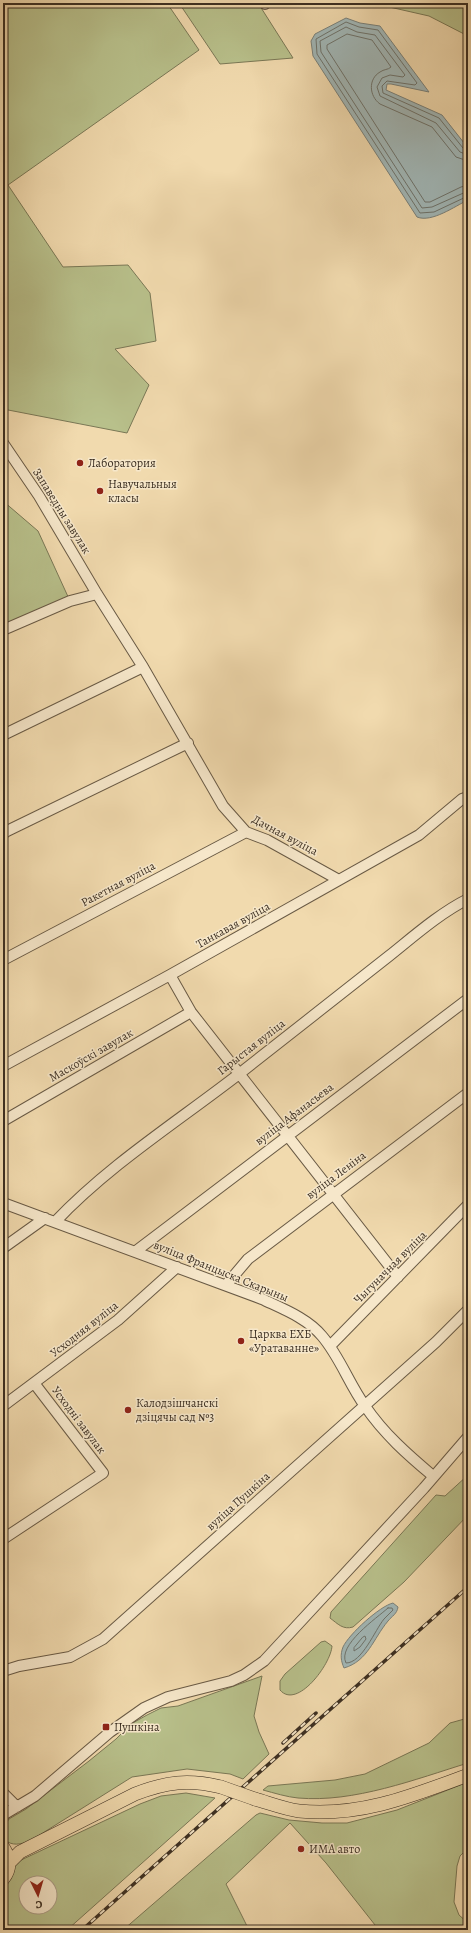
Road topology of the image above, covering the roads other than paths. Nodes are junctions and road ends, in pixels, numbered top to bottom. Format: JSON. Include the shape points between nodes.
{"nodes":[{"id":1,"x":3,"y":442,"type":"edge"},
{"id":2,"x":97,"y":594,"type":"junction"},
{"id":3,"x":3,"y":630,"type":"edge"},
{"id":4,"x":143,"y":667,"type":"junction"},
{"id":5,"x":3,"y":735,"type":"edge"},
{"id":6,"x":188,"y":743,"type":"junction"},
{"id":7,"x":468,"y":797,"type":"edge"},
{"id":8,"x":246,"y":832,"type":"junction"},
{"id":9,"x":3,"y":834,"type":"edge"},
{"id":10,"x":339,"y":880,"type":"junction"},
{"id":11,"x":468,"y":899,"type":"edge"},
{"id":12,"x":3,"y":960,"type":"edge"},
{"id":13,"x":170,"y":975,"type":"junction"},
{"id":14,"x":468,"y":999,"type":"edge"},
{"id":15,"x":191,"y":1012,"type":"junction"},
{"id":16,"x":3,"y":1066,"type":"edge"},
{"id":17,"x":238,"y":1074,"type":"junction"},
{"id":18,"x":468,"y":1093,"type":"edge"},
{"id":19,"x":3,"y":1120,"type":"edge"},
{"id":20,"x":286,"y":1136,"type":"junction"},
{"id":21,"x":334,"y":1193,"type":"junction"},
{"id":22,"x":3,"y":1203,"type":"edge"},
{"id":23,"x":468,"y":1205,"type":"edge"},
{"id":24,"x":45,"y":1218,"type":"junction"},
{"id":25,"x":55,"y":1222,"type":"junction"},
{"id":26,"x":3,"y":1248,"type":"edge"},
{"id":27,"x":136,"y":1252,"type":"junction"},
{"id":28,"x":177,"y":1267,"type":"junction"},
{"id":29,"x":398,"y":1278,"type":"junction"},
{"id":30,"x":226,"y":1285,"type":"junction"},
{"id":31,"x":468,"y":1310,"type":"edge"},
{"id":32,"x":330,"y":1346,"type":"junction"},
{"id":33,"x":34,"y":1383,"type":"junction"},
{"id":34,"x":3,"y":1406,"type":"edge"},
{"id":35,"x":364,"y":1406,"type":"junction"},
{"id":36,"x":468,"y":1437,"type":"edge"},
{"id":37,"x":433,"y":1476,"type":"junction"},
{"id":38,"x":3,"y":1539,"type":"edge"},
{"id":39,"x":3,"y":1671,"type":"edge"},
{"id":40,"x":468,"y":1775,"type":"edge"},
{"id":41,"x":3,"y":1793,"type":"edge"},
{"id":42,"x":17,"y":1807,"type":"junction"},
{"id":43,"x":3,"y":1815,"type":"edge"},
{"id":44,"x":4,"y":1848,"type":"edge"},
{"id":45,"x":20,"y":1852,"type":"junction"},
{"id":46,"x":9,"y":1863,"type":"junction"},
{"id":47,"x":3,"y":1879,"type":"edge"}],
"edges":[{"from":1,"to":2,"type":"street","name":"Запаведны завулак","via":[[39,496]]},
{"from":2,"to":3,"type":"street","via":[[70,600]]},
{"from":2,"to":4,"type":"street","name":"Дачная вуліца"},
{"from":4,"to":5,"type":"street"},
{"from":4,"to":6,"type":"street","name":"Дачная вуліца"},
{"from":6,"to":8,"type":"street","name":"Дачная вуліца","via":[[223,806]]},
{"from":6,"to":9,"type":"street"},
{"from":7,"to":10,"type":"street","name":"Танкавая вуліца","via":[[462,799],[419,835]]},
{"from":8,"to":10,"type":"street","name":"Дачная вуліца","via":[[267,840]]},
{"from":8,"to":12,"type":"street","name":"Ракетная вуліца"},
{"from":10,"to":13,"type":"street","name":"Танкавая вуліца"},
{"from":11,"to":17,"type":"street","name":"Гарыстая вуліца","via":[[430,924]]},
{"from":13,"to":15,"type":"street"},
{"from":13,"to":16,"type":"street","name":"Танкавая вуліца"},
{"from":14,"to":20,"type":"street","name":"вуліца Афанасьева"},
{"from":15,"to":17,"type":"street"},
{"from":15,"to":19,"type":"street","name":"Маскоўскі завулак"},
{"from":17,"to":20,"type":"street"},
{"from":17,"to":25,"type":"street","name":"Гарыстая вуліца","via":[[94,1185]]},
{"from":18,"to":21,"type":"street","name":"вуліца Леніна"},
{"from":20,"to":21,"type":"street"},
{"from":20,"to":27,"type":"street","name":"вуліца Афанасьева"},
{"from":21,"to":29,"type":"street"},
{"from":21,"to":30,"type":"street","name":"вуліца Леніна","via":[[248,1260]]},
{"from":22,"to":24,"type":"street","name":"вуліца Францыска Скарыны"},
{"from":23,"to":29,"type":"street","name":"Чыгуначная вуліца"},
{"from":24,"to":25,"type":"street","name":"вуліца Францыска Скарыны"},
{"from":24,"to":26,"type":"street"},
{"from":25,"to":27,"type":"street","name":"вуліца Францыска Скарыны"},
{"from":27,"to":28,"type":"street","name":"вуліца Францыска Скарыны"},
{"from":28,"to":30,"type":"street","name":"вуліца Францыска Скарыны"},
{"from":28,"to":33,"type":"street","name":"Усходняя вуліца","via":[[118,1320]]},
{"from":29,"to":32,"type":"street","name":"Чыгуначная вуліца"},
{"from":30,"to":32,"type":"street","name":"вуліца Францыска Скарыны","via":[[262,1299],[301,1319],[322,1335]]},
{"from":31,"to":35,"type":"street","name":"вуліца Пушкіна"},
{"from":32,"to":35,"type":"street","name":"вуліца Францыска Скарыны"},
{"from":33,"to":34,"type":"street","name":"Усходняя вуліца"},
{"from":33,"to":38,"type":"street","name":"Усходні завулак","via":[[103,1473]]},
{"from":35,"to":37,"type":"street","name":"вуліца Францыска Скарыны","via":[[394,1442]]},
{"from":35,"to":39,"type":"street","name":"вуліца Пушкіна","via":[[103,1638],[70,1657]]},
{"from":36,"to":37,"type":"street"},
{"from":37,"to":42,"type":"street","via":[[264,1661],[231,1681],[168,1697],[144,1708],[35,1796]]},
{"from":40,"to":45,"type":"main road","bridge":true,"via":[[380,1806],[350,1812],[298,1811],[221,1787],[191,1781],[153,1787]]},
{"from":41,"to":42,"type":"street"},
{"from":42,"to":43,"type":"street"},
{"from":44,"to":45,"type":"main road","via":[[11,1852]]},
{"from":44,"to":46,"type":"main road"},
{"from":45,"to":46,"type":"main road"},
{"from":46,"to":47,"type":"main road"}]}
